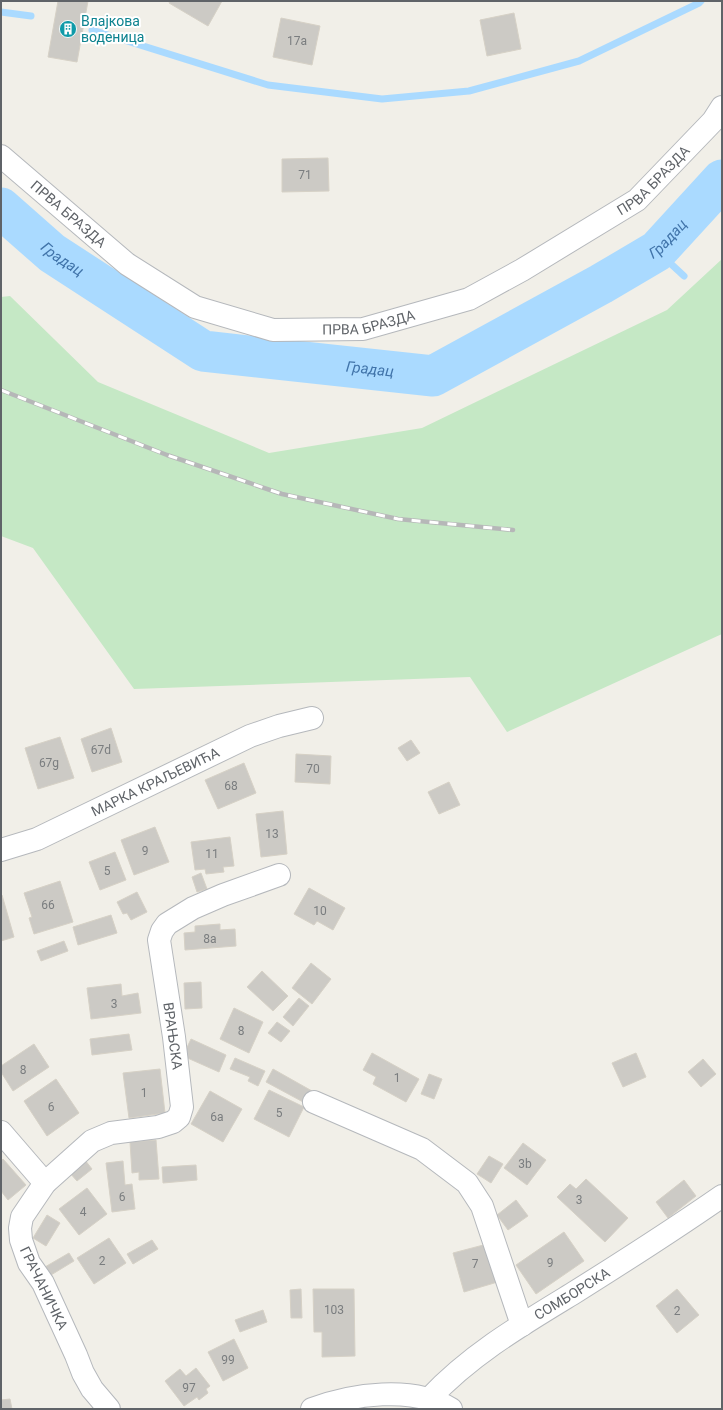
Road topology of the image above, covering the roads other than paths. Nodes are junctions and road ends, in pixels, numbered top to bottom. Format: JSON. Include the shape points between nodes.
{"nodes":[{"id":1,"x":722,"y":107,"type":"edge"},
{"id":2,"x":1,"y":156,"type":"edge"},
{"id":3,"x":312,"y":718,"type":"dead end"},
{"id":4,"x":1,"y":850,"type":"edge"},
{"id":5,"x":279,"y":875,"type":"dead end"},
{"id":6,"x":314,"y":1102,"type":"dead end"},
{"id":7,"x":1,"y":1132,"type":"edge"},
{"id":8,"x":45,"y":1183,"type":"junction"},
{"id":9,"x":722,"y":1196,"type":"edge"},
{"id":10,"x":522,"y":1325,"type":"junction"},
{"id":11,"x":429,"y":1399,"type":"junction"},
{"id":12,"x":109,"y":1409,"type":"edge"},
{"id":13,"x":312,"y":1409,"type":"edge"},
{"id":14,"x":451,"y":1409,"type":"edge"}],
"edges":[{"from":1,"to":2,"type":"street","name":"ПРВА БРАЗДА","via":[[713,121],[636,200],[522,270],[469,299],[363,329],[273,330],[195,308],[127,264]]},
{"from":3,"to":4,"type":"street","name":"МАРКА КРАЉЕВИЋА","via":[[250,736],[44,836]]},
{"from":5,"to":8,"type":"street","name":"ВРАЊСКА","via":[[193,908],[167,924],[162,931],[159,940],[182,1107],[179,1117],[158,1127],[111,1133],[92,1141]]},
{"from":6,"to":10,"type":"street","via":[[422,1149],[467,1183],[482,1206]]},
{"from":7,"to":8,"type":"street"},
{"from":8,"to":12,"type":"street","name":"ГРАЧАНИЧКА","via":[[22,1217],[21,1240],[29,1263],[43,1283],[83,1373],[92,1389]]},
{"from":9,"to":10,"type":"street","name":"СОМБОРСКА","via":[[661,1238]]},
{"from":10,"to":11,"type":"street","name":"СОМБОРСКА","via":[[465,1364]]},
{"from":11,"to":13,"type":"street","via":[[367,1395],[351,1397]]},
{"from":11,"to":14,"type":"street"}]}
